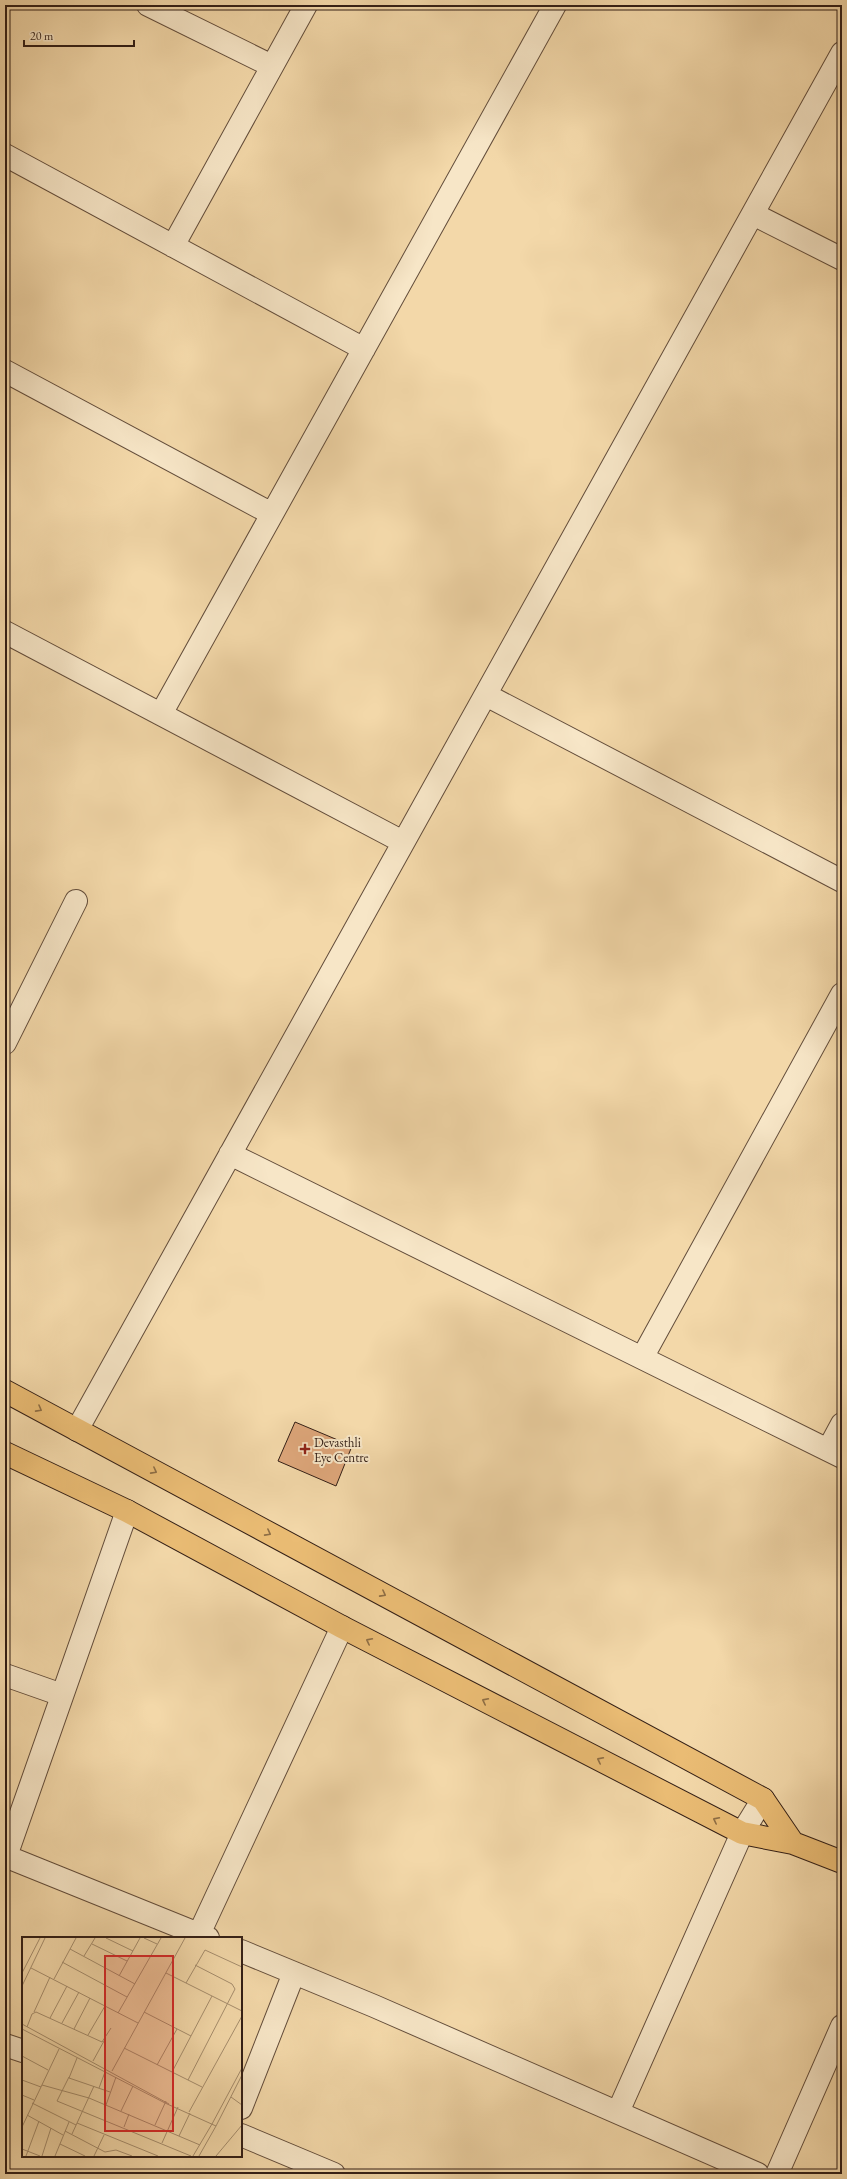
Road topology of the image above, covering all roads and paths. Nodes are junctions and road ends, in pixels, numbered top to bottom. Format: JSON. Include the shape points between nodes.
{"nodes":[{"id":1,"x":148,"y":5,"type":"edge"},
{"id":2,"x":306,"y":5,"type":"edge"},
{"id":3,"x":555,"y":5,"type":"edge"},
{"id":4,"x":842,"y":53,"type":"edge"},
{"id":5,"x":272,"y":66,"type":"junction"},
{"id":6,"x":5,"y":155,"type":"edge"},
{"id":7,"x":753,"y":214,"type":"junction"},
{"id":8,"x":173,"y":246,"type":"junction"},
{"id":9,"x":842,"y":258,"type":"edge"},
{"id":10,"x":364,"y":349,"type":"junction"},
{"id":11,"x":5,"y":371,"type":"edge"},
{"id":12,"x":272,"y":514,"type":"junction"},
{"id":13,"x":5,"y":632,"type":"edge"},
{"id":14,"x":486,"y":695,"type":"junction"},
{"id":15,"x":161,"y":714,"type":"junction"},
{"id":16,"x":403,"y":842,"type":"junction"},
{"id":17,"x":842,"y":881,"type":"edge"},
{"id":18,"x":76,"y":901,"type":"dead end"},
{"id":19,"x":842,"y":994,"type":"edge"},
{"id":20,"x":5,"y":1043,"type":"edge"},
{"id":21,"x":230,"y":1154,"type":"junction"},
{"id":22,"x":642,"y":1358,"type":"junction"},
{"id":23,"x":5,"y":1391,"type":"edge"},
{"id":24,"x":842,"y":1424,"type":"edge"},
{"id":25,"x":77,"y":1430,"type":"junction"},
{"id":26,"x":5,"y":1452,"type":"edge"},
{"id":27,"x":835,"y":1454,"type":"edge"},
{"id":28,"x":127,"y":1511,"type":"junction"},
{"id":29,"x":342,"y":1627,"type":"junction"},
{"id":30,"x":5,"y":1675,"type":"edge"},
{"id":31,"x":62,"y":1695,"type":"junction"},
{"id":32,"x":763,"y":1799,"type":"junction"},
{"id":33,"x":742,"y":1833,"type":"junction"},
{"id":34,"x":793,"y":1843,"type":"junction"},
{"id":35,"x":5,"y":1856,"type":"edge"},
{"id":36,"x":842,"y":1862,"type":"edge"},
{"id":37,"x":204,"y":1936,"type":"edge"},
{"id":38,"x":242,"y":1951,"type":"edge"},
{"id":39,"x":294,"y":1973,"type":"junction"},
{"id":40,"x":842,"y":2026,"type":"edge"},
{"id":41,"x":5,"y":2045,"type":"edge"},
{"id":42,"x":22,"y":2051,"type":"edge"},
{"id":43,"x":242,"y":2105,"type":"edge"},
{"id":44,"x":618,"y":2112,"type":"junction"},
{"id":45,"x":242,"y":2135,"type":"edge"},
{"id":46,"x":334,"y":2174,"type":"edge"},
{"id":47,"x":758,"y":2174,"type":"edge"},
{"id":48,"x":777,"y":2174,"type":"edge"}],
"edges":[{"from":1,"to":5,"type":"street"},
{"from":2,"to":5,"type":"street"},
{"from":3,"to":10,"type":"street"},
{"from":4,"to":7,"type":"street"},
{"from":5,"to":8,"type":"street"},
{"from":6,"to":8,"type":"street"},
{"from":7,"to":9,"type":"street"},
{"from":7,"to":14,"type":"street"},
{"from":8,"to":10,"type":"street"},
{"from":10,"to":12,"type":"street"},
{"from":11,"to":12,"type":"street"},
{"from":12,"to":15,"type":"street"},
{"from":13,"to":15,"type":"street"},
{"from":14,"to":16,"type":"street"},
{"from":14,"to":17,"type":"street"},
{"from":15,"to":16,"type":"street"},
{"from":16,"to":21,"type":"street"},
{"from":18,"to":20,"type":"street"},
{"from":19,"to":22,"type":"street"},
{"from":21,"to":22,"type":"street"},
{"from":21,"to":25,"type":"street"},
{"from":22,"to":27,"type":"street"},
{"from":23,"to":25,"type":"main road","one_way":true},
{"from":24,"to":27,"type":"street"},
{"from":25,"to":32,"type":"main road","one_way":true},
{"from":26,"to":28,"type":"main road"},
{"from":28,"to":29,"type":"main road"},
{"from":28,"to":31,"type":"street"},
{"from":33,"to":29,"type":"main road","one_way":true},
{"from":29,"to":37,"type":"street"},
{"from":30,"to":31,"type":"street"},
{"from":31,"to":35,"type":"street"},
{"from":32,"to":33,"type":"street"},
{"from":32,"to":34,"type":"main road"},
{"from":33,"to":34,"type":"main road"},
{"from":33,"to":44,"type":"street"},
{"from":34,"to":36,"type":"main road"},
{"from":35,"to":37,"type":"street"},
{"from":38,"to":39,"type":"street"},
{"from":39,"to":43,"type":"street"},
{"from":39,"to":44,"type":"street"},
{"from":40,"to":48,"type":"street"},
{"from":41,"to":42,"type":"street"},
{"from":44,"to":47,"type":"street"},
{"from":45,"to":46,"type":"street"}]}
